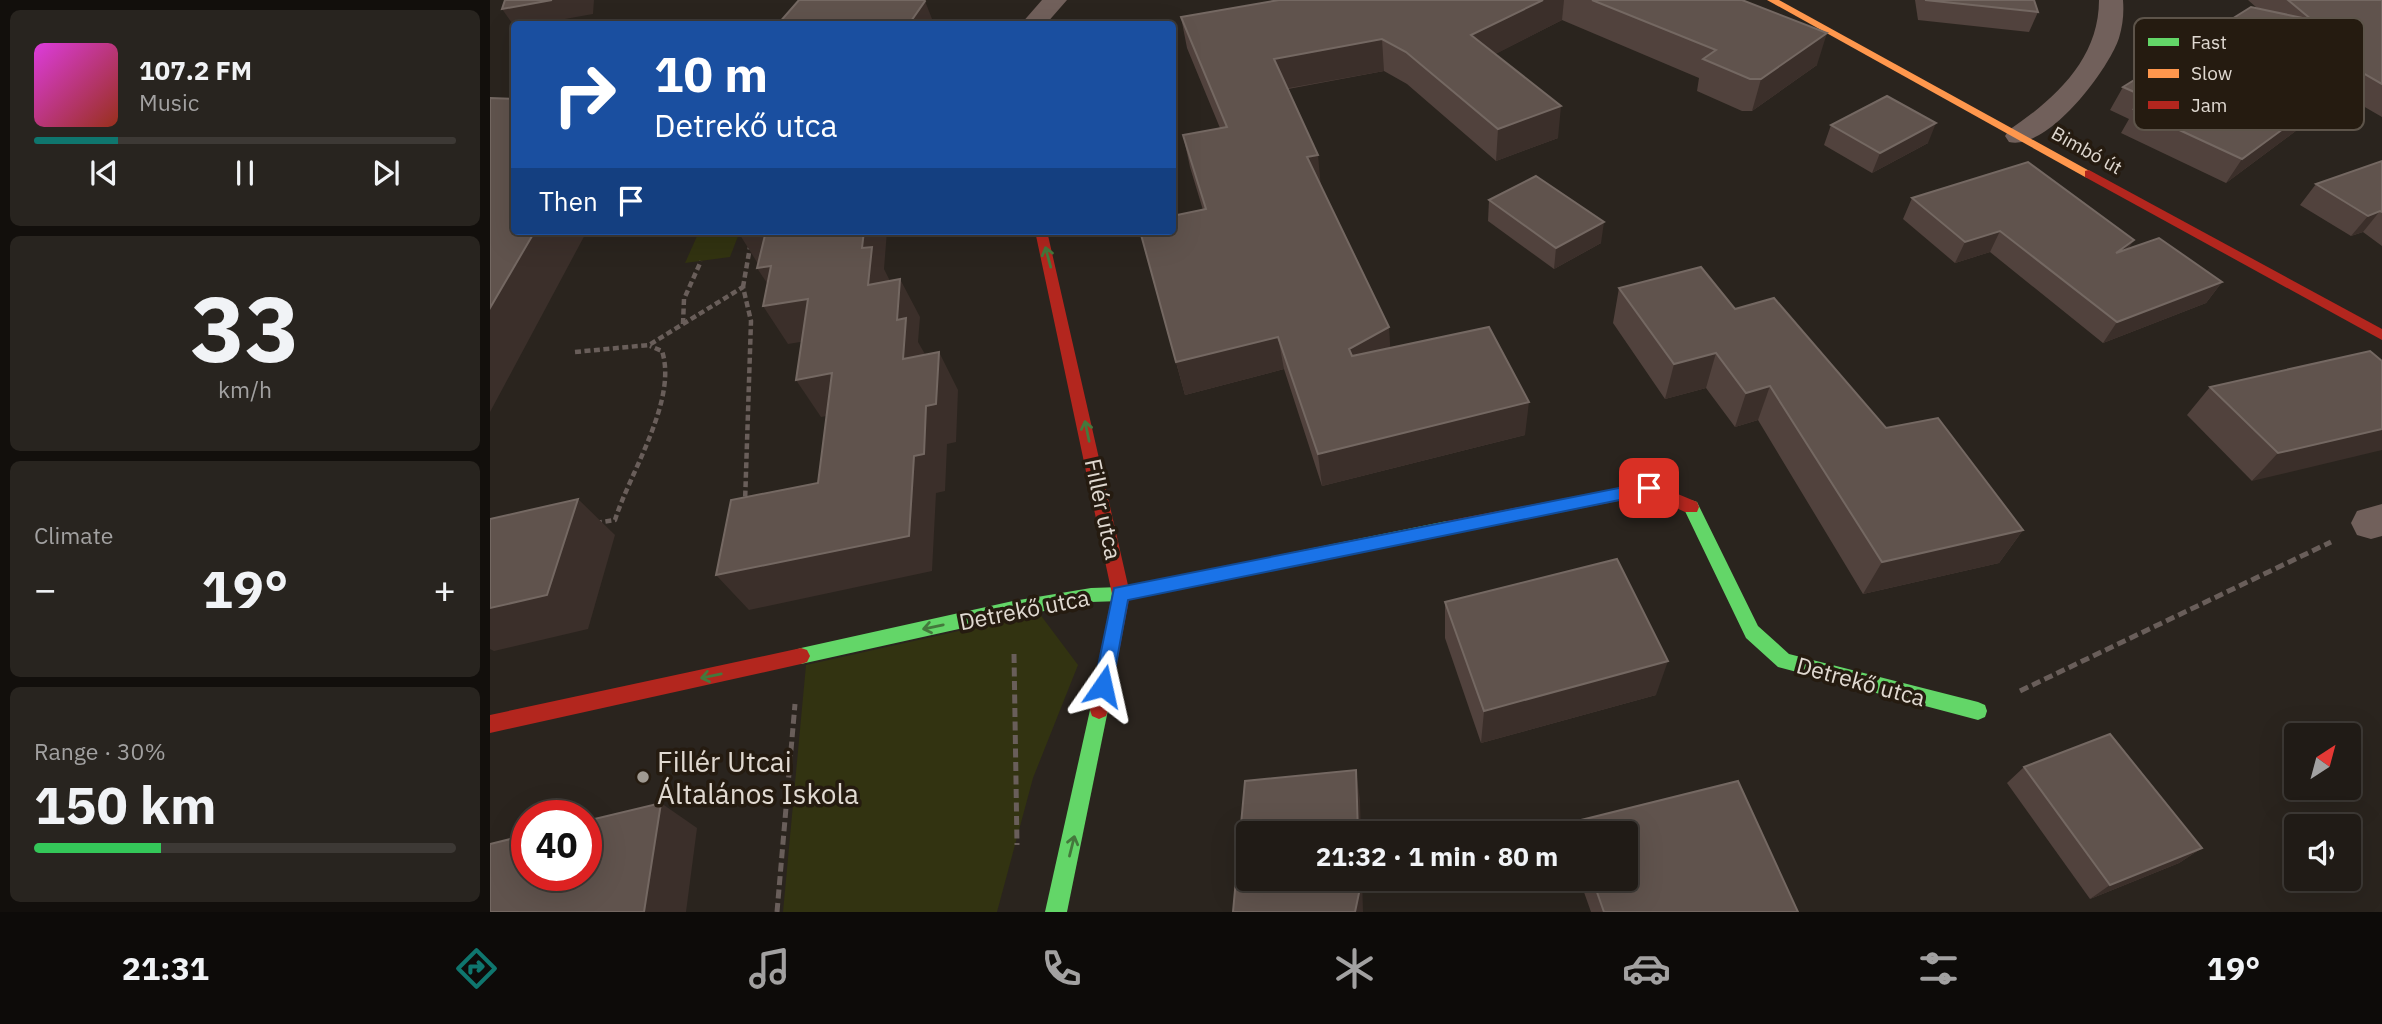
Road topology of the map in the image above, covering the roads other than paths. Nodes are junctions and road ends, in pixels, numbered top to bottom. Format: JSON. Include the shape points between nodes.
{"nodes":[{"id":1,"x":1055,"y":0,"type":"edge"},
{"id":2,"x":1772,"y":0,"type":"edge"},
{"id":3,"x":2111,"y":0,"type":"edge"},
{"id":4,"x":1036,"y":21,"type":"edge"},
{"id":5,"x":2019,"y":136,"type":"junction"},
{"id":6,"x":1042,"y":235,"type":"edge"},
{"id":7,"x":2382,"y":335,"type":"edge"},
{"id":8,"x":1121,"y":594,"type":"junction"},
{"id":9,"x":1978,"y":711,"type":"road end"},
{"id":10,"x":490,"y":724,"type":"edge"},
{"id":11,"x":1056,"y":912,"type":"edge"}],
"edges":[{"from":1,"to":4,"type":"street"},
{"from":2,"to":5,"type":"street","name":"Bimbó út"},
{"from":3,"to":5,"type":"street","via":[[2107,34],[2094,62],[2075,89]]},
{"from":5,"to":7,"type":"street","name":"Bimbó út"},
{"from":8,"to":6,"type":"street","name":"Fillér utca","one_way":true},
{"from":8,"to":9,"type":"street","name":"Detrekő utca","via":[[1649,488],[1691,507],[1752,632],[1784,661]]},
{"from":8,"to":10,"type":"street","name":"Detrekő utca","one_way":true,"via":[[1013,609]]},
{"from":11,"to":8,"type":"street","name":"Fillér utca","one_way":true}]}
